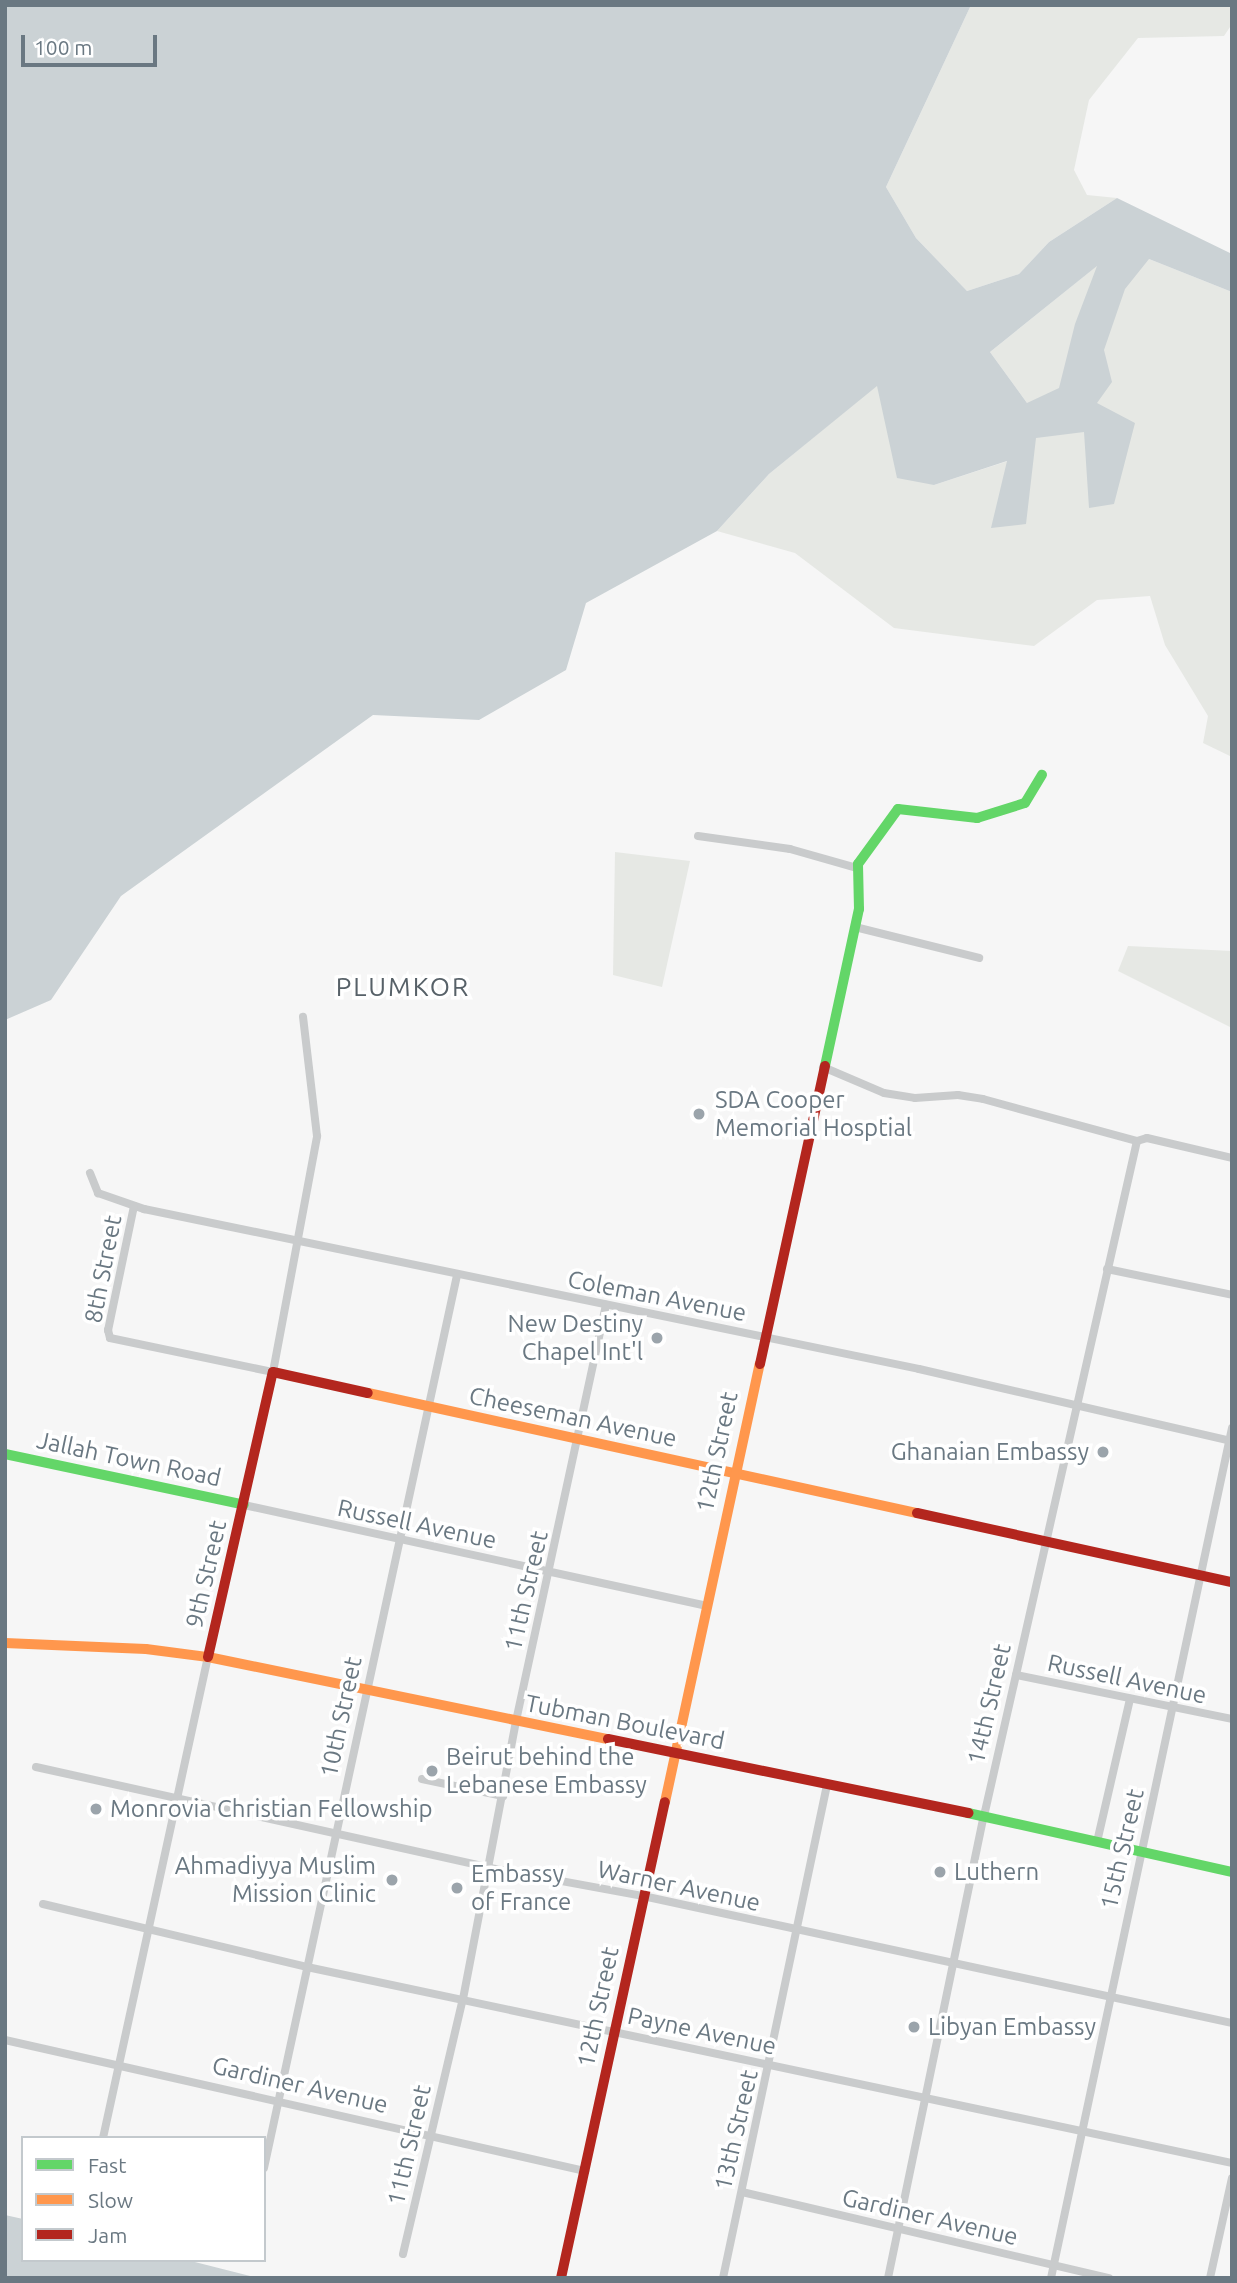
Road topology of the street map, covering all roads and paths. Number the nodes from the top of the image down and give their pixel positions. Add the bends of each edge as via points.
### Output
1 (1042, 775) dead end
2 (698, 836) dead end
3 (857, 868) junction
4 (855, 927) junction
5 (979, 958) dead end
6 (303, 1017) dead end
7 (823, 1068) junction
8 (1137, 1141) junction
9 (1232, 1158) edge
10 (90, 1173) dead end
11 (134, 1206) junction
12 (300, 1242) junction
13 (1107, 1269) junction
14 (457, 1275) junction
15 (1232, 1295) edge
16 (607, 1305) junction
17 (762, 1337) junction
18 (110, 1338) joint
19 (274, 1373) junction
20 (1075, 1404) junction
21 (427, 1407) junction
22 (1232, 1428) edge
23 (1231, 1440) edge
24 (579, 1442) junction
25 (5, 1454) edge
26 (734, 1473) junction
27 (244, 1505) junction
28 (398, 1540) junction
29 (1046, 1541) junction
30 (550, 1573) junction
31 (1200, 1575) junction
32 (1232, 1582) edge
33 (706, 1606) junction
34 (5, 1643) edge
35 (208, 1657) junction
36 (1016, 1675) junction
37 (366, 1690) junction
38 (1130, 1699) junction
39 (1172, 1707) junction
40 (1232, 1719) edge
41 (516, 1721) junction
42 (677, 1753) junction
43 (36, 1766) dead end
44 (422, 1779) dead end
45 (827, 1786) junction
46 (503, 1796) junction
47 (179, 1798) junction
48 (984, 1816) junction
49 (336, 1831) junction
50 (1097, 1842) junction
51 (1141, 1852) junction
52 (490, 1868) junction
53 (1232, 1872) edge
54 (643, 1896) junction
55 (43, 1904) dead end
56 (149, 1930) junction
57 (799, 1932) junction
58 (955, 1963) junction
59 (307, 1967) junction
60 (1108, 1997) junction
61 (463, 1999) junction
62 (1232, 2023) edge
63 (614, 2033) junction
64 (5, 2040) edge
65 (120, 2063) junction
66 (771, 2065) junction
67 (926, 2098) junction
68 (279, 2100) junction
69 (1082, 2132) junction
70 (103, 2136) edge
71 (432, 2136) junction
72 (266, 2159) edge
73 (1232, 2163) edge
74 (585, 2171) junction
75 (1232, 2178) edge
76 (742, 2192) junction
77 (898, 2230) junction
78 (403, 2254) dead end
79 (1053, 2265) junction
80 (561, 2278) edge
81 (723, 2278) edge
82 (888, 2278) edge
83 (1051, 2278) edge
84 (1109, 2278) edge
85 (1210, 2278) edge

1 - 3 main road via 1025,803 977,818 898,808 864,851
2 - 3 street via 790,849
3 - 4 main road, 12th Street via 862,890
4 - 5 street
4 - 7 main road, 12th Street
6 - 12 street, 9th Street via 317,1136
7 - 8 street via 884,1093 983,1099
7 - 17 main road, 12th Street
8 - 9 street via 1147,1138
8 - 13 street, 14th Street
10 - 11 street, Coleman Avenue via 98,1193
11 - 12 street, Coleman Avenue
11 - 18 street, 8th Street
12 - 14 street, Coleman Avenue
12 - 19 street, 9th Street
13 - 15 street
13 - 20 street, 14th Street
14 - 16 street, Coleman Avenue
14 - 21 street, 10th Street
16 - 17 street, Coleman Avenue
16 - 24 street, 11th Street
17 - 20 street, Coleman Avenue
17 - 26 main road, 12th Street
18 - 19 street, Cheeseman Avenue
19 - 21 main road, Cheeseman Avenue
19 - 27 main road, 9th Street
20 - 23 street, Coleman Avenue
20 - 29 street, 14th Street
21 - 24 main road, Cheeseman Avenue
21 - 28 street, 10th Street
22 - 23 street, 15th Street
23 - 31 street, 15th Street
24 - 26 main road, Cheeseman Avenue
24 - 30 street, 11th Street
25 - 27 main road, Jallah Town Road
26 - 29 main road, Cheeseman Avenue
26 - 33 main road, 12th Street
27 - 28 street, Russell Avenue
27 - 35 main road, 9th Street
28 - 30 street, Russell Avenue
28 - 37 street, 10th Street
29 - 31 main road, Cheeseman Avenue
29 - 36 street, 14th Street
30 - 33 street, Russell Avenue
30 - 41 street, 11th Street
31 - 32 main road, Cheeseman Avenue
31 - 39 street, 15th Street
33 - 42 main road, 12th Street
34 - 35 main road, Tubman Boulevard via 146,1649
35 - 37 main road, Tubman Boulevard
35 - 47 street, 9th Street
36 - 38 street, Russell Avenue
36 - 48 street, 14th Street
37 - 41 main road, Tubman Boulevard
37 - 49 street, 10th Street
38 - 39 street, Russell Avenue
38 - 50 street
39 - 40 street, Russell Avenue
39 - 51 street, 15th Street
41 - 42 main road, Tubman Boulevard
41 - 46 street, 11th Street
42 - 45 main road, Tubman Boulevard
42 - 54 main road, 12th Street
43 - 47 street, Warner Avenue
44 - 46 street
45 - 48 main road, Tubman Boulevard
45 - 57 street, 13th Street
46 - 52 street, 11th Street
47 - 49 street, Warner Avenue
47 - 56 street, 9th Street
48 - 50 main road, Tubman Boulevard
48 - 58 street, 14th Street
49 - 52 street, Warner Avenue
49 - 59 street, 10th Street
50 - 51 main road, Tubman Boulevard
51 - 53 main road, Tubman Boulevard
51 - 60 street, 15th Street
52 - 54 street, Warner Avenue
52 - 61 street, 11th Street
54 - 57 street, Warner Avenue
54 - 63 main road, 12th Street
55 - 56 street, Payne Avenue
56 - 59 street, Payne Avenue
56 - 65 street, 9th Street
57 - 58 street, Warner Avenue
57 - 66 street, 13th Street
58 - 60 street, Warner Avenue
58 - 67 street, 14th Street
59 - 61 street, Payne Avenue
59 - 68 street, 10th Street
60 - 62 street, Warner Avenue
60 - 69 street, 15th Street
61 - 63 street, Payne Avenue
61 - 71 street, 11th Street
63 - 66 street, Payne Avenue
63 - 74 main road, 12th Street
64 - 65 street, Gardiner Avenue
65 - 68 street, Gardiner Avenue
65 - 70 street, 9th Street
66 - 67 street, Payne Avenue
66 - 76 street, 13th Street
67 - 69 street, Payne Avenue
67 - 77 street, 14th Street
68 - 71 street, Gardiner Avenue
68 - 72 street, 10th Street
69 - 73 street, Payne Avenue
69 - 79 street, 15th Street
71 - 74 street, Gardiner Avenue
71 - 78 street, 11th Street
74 - 80 main road, 12th Street
75 - 85 street
76 - 77 street, Gardiner Avenue
76 - 81 street, 13th Street
77 - 79 street, Gardiner Avenue
77 - 82 street, 14th Street
79 - 83 street, 15th Street
79 - 84 street, Gardiner Avenue

